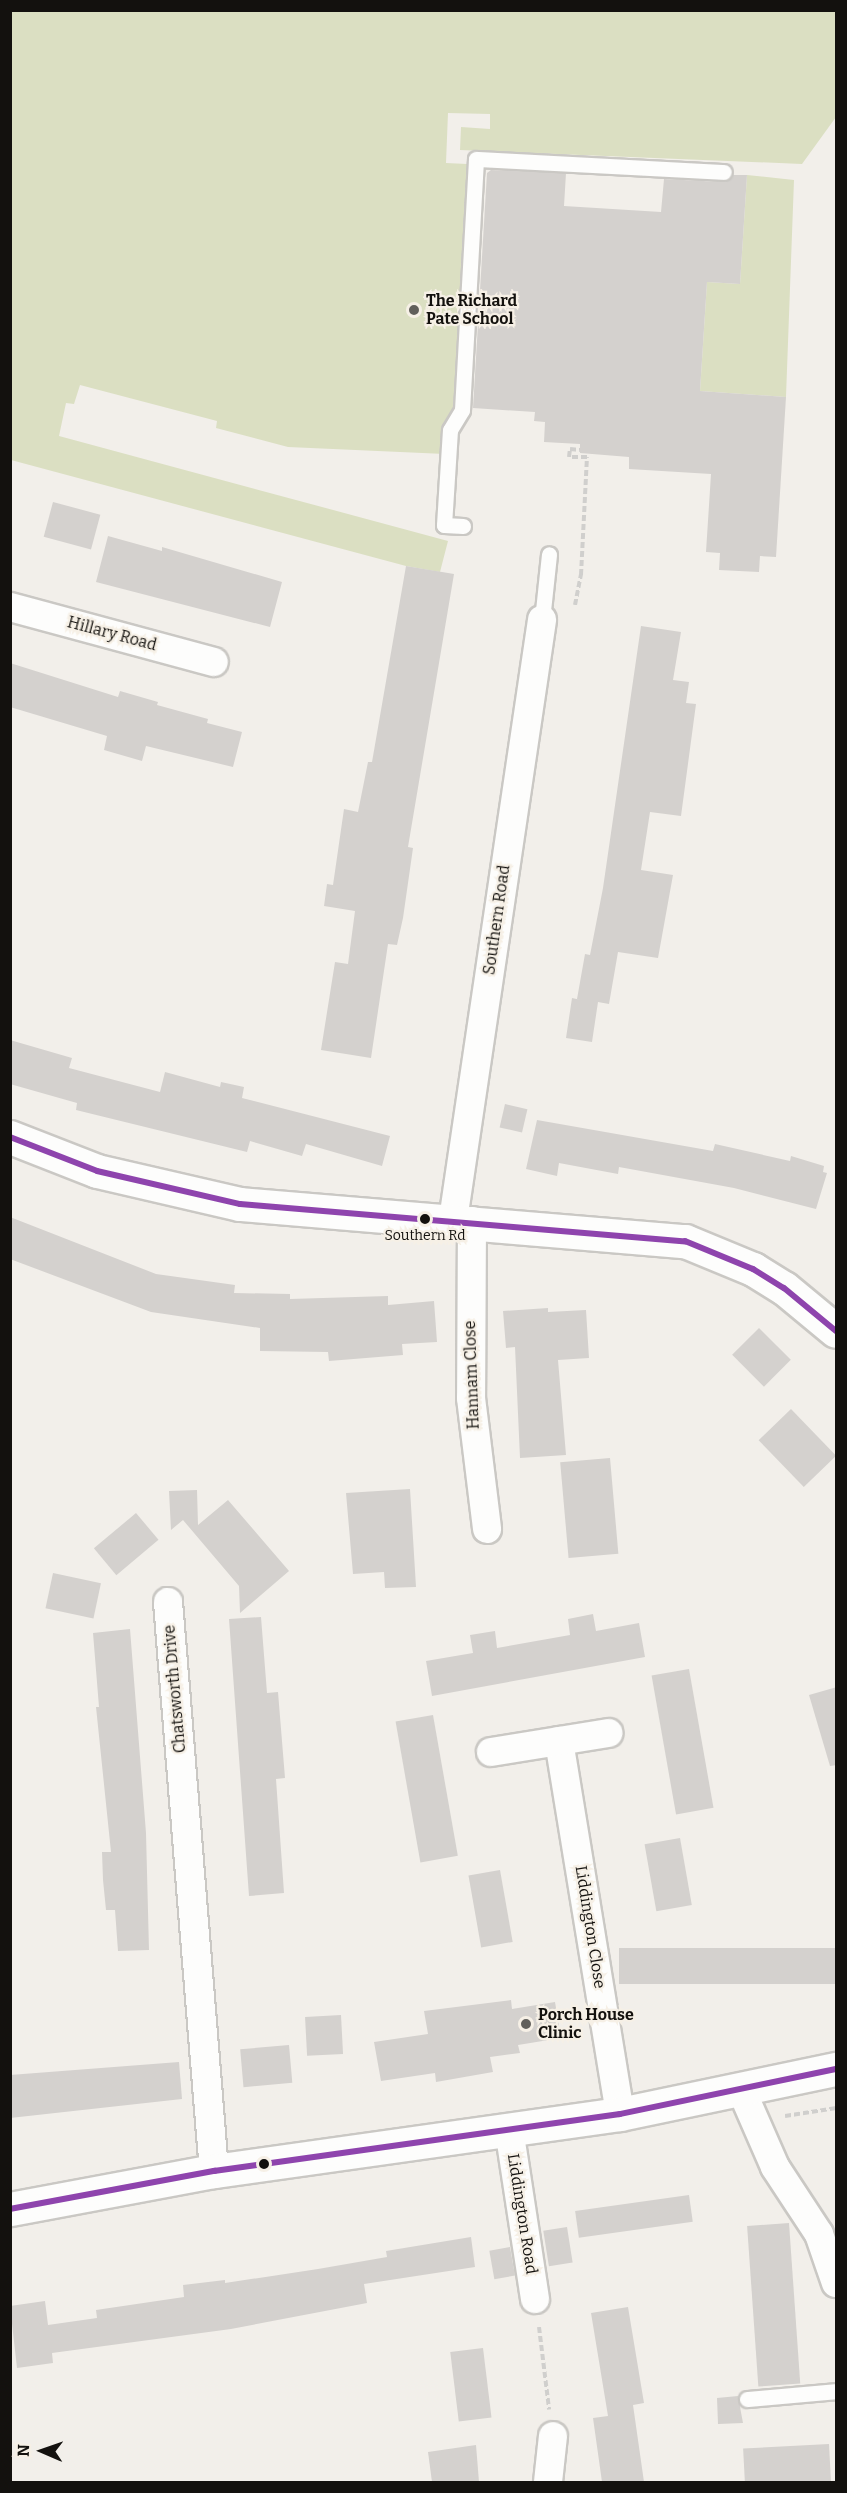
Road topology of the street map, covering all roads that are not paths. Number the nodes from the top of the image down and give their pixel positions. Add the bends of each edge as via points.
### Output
1 (724, 172) dead end
2 (463, 526) dead end
3 (549, 554) dead end
4 (10, 608) edge
5 (542, 620) joint
6 (214, 662) dead end
7 (10, 1137) edge
8 (462, 1220) junction
9 (829, 1315) edge
10 (487, 1529) dead end
11 (168, 1602) dead end
12 (608, 1733) dead end
13 (559, 1741) junction
14 (491, 1752) dead end
15 (837, 2069) edge
16 (741, 2089) junction
17 (620, 2114) junction
18 (510, 2129) junction
19 (214, 2171) junction
20 (10, 2209) edge
21 (837, 2283) edge
22 (535, 2299) road end
23 (837, 2391) edge
24 (747, 2399) dead end
25 (553, 2436) road end
26 (548, 2482) edge

1 - 2 lane via 476,159 462,410 450,430 444,525
3 - 5 lane
4 - 6 street, Hillary Road
5 - 8 street, Southern Road
7 - 8 street via 97,1171 212,1199 288,1211
8 - 9 street via 685,1241 753,1269
8 - 10 street, Hannam Close via 471,1398
11 - 19 street, Chatsworth Drive
12 - 13 street
13 - 14 street
13 - 17 street, Liddington Close
15 - 16 street
16 - 17 street
16 - 21 street via 775,2167 819,2234
17 - 18 street
18 - 19 street
18 - 22 street, Liddington Road
19 - 20 street
23 - 24 lane
25 - 26 street

